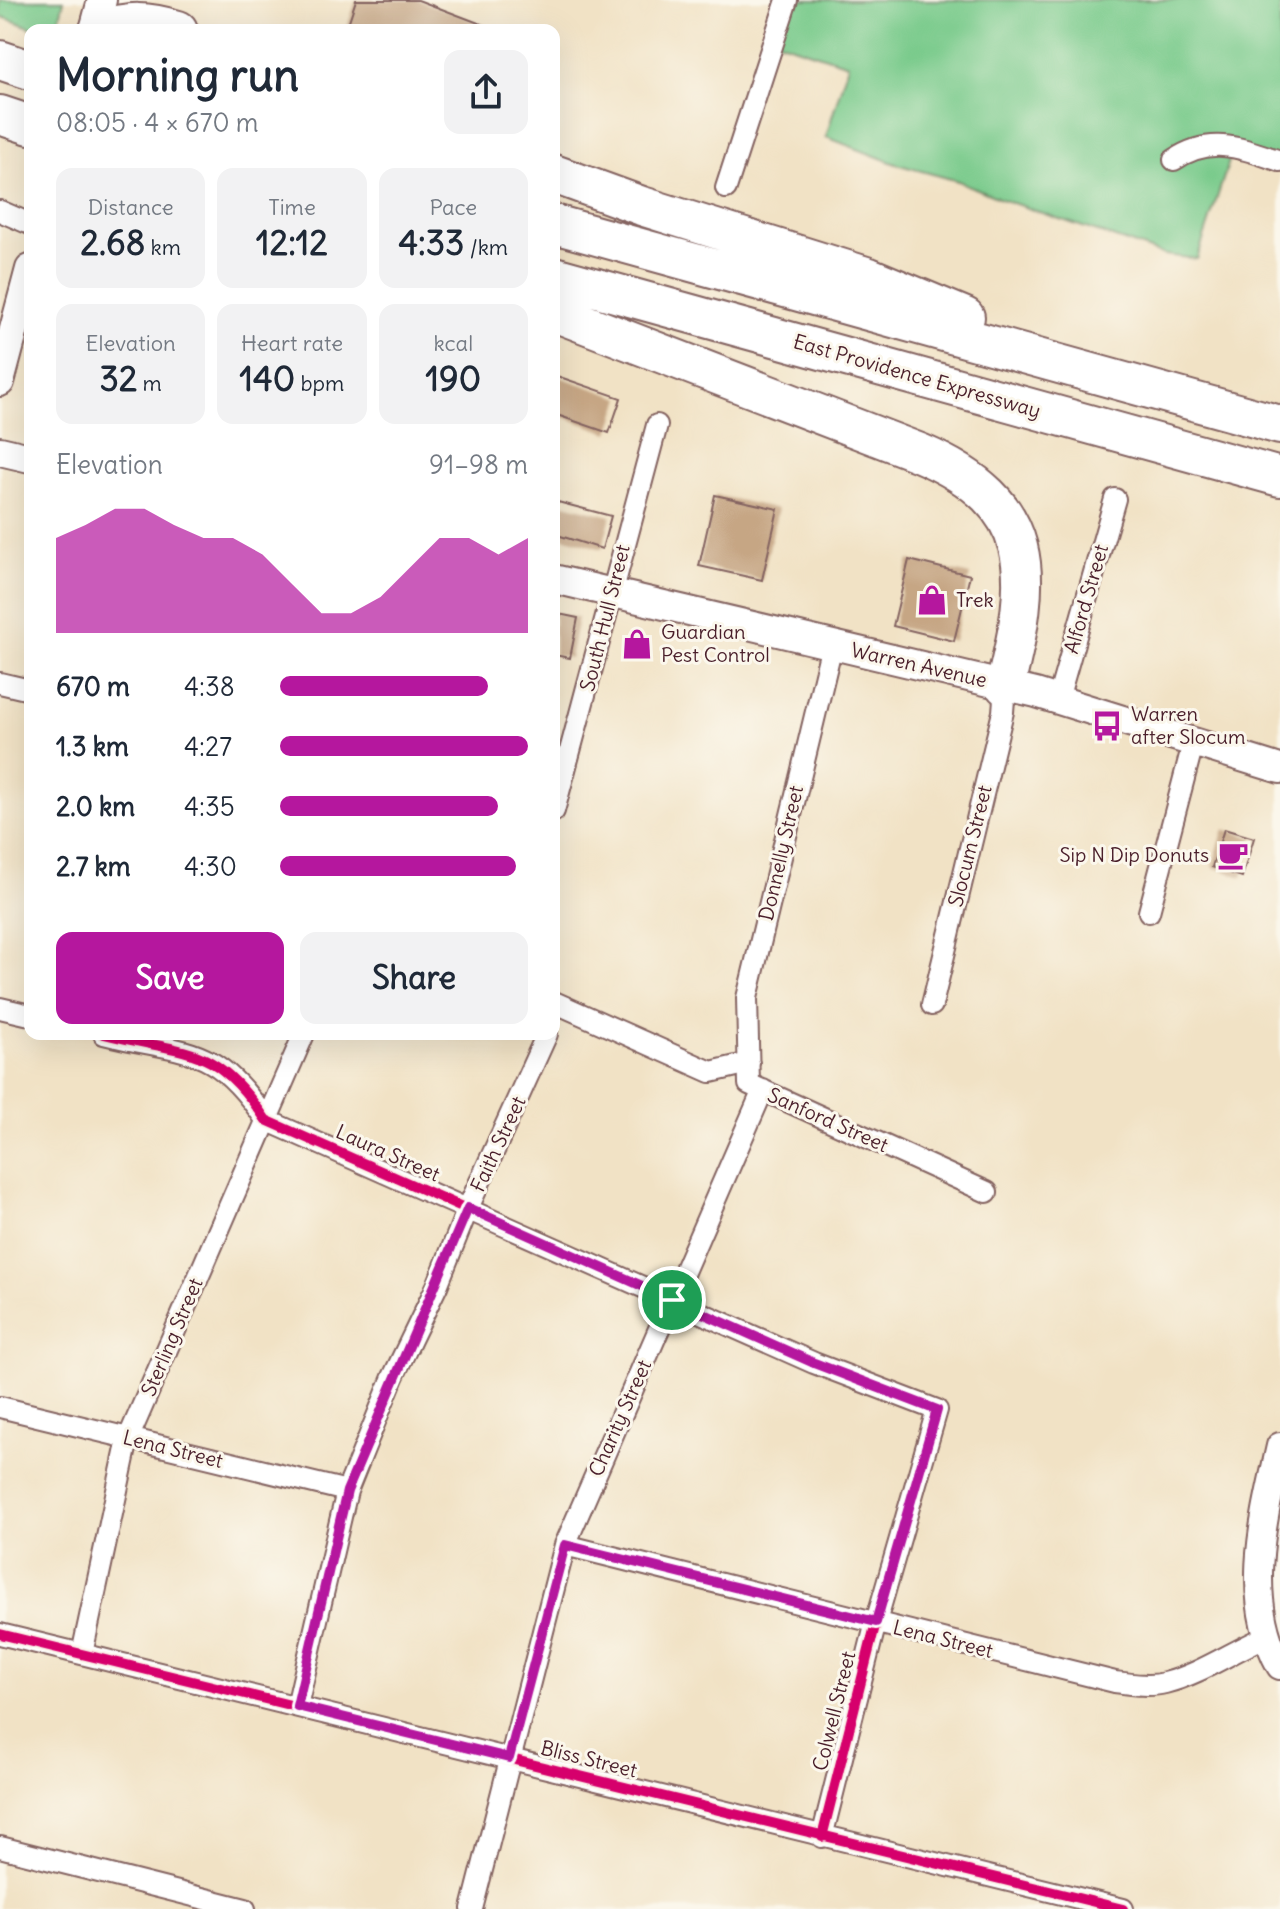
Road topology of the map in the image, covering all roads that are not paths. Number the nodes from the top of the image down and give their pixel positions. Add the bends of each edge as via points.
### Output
1 (102, 0) edge
2 (146, 0) edge
3 (787, 0) edge
4 (97, 24) edge
5 (115, 24) edge
6 (158, 24) edge
7 (176, 24) edge
8 (1174, 160) dead end
9 (1280, 161) edge
10 (560, 176) edge
11 (726, 188) dead end
12 (0, 211) edge
13 (24, 221) edge
14 (560, 226) edge
15 (560, 278) edge
16 (24, 292) edge
17 (560, 314) edge
18 (1108, 378) junction
19 (0, 382) edge
20 (657, 425) dead end
21 (1280, 425) edge
22 (0, 451) edge
23 (24, 457) edge
24 (1280, 477) edge
25 (1115, 499) dead end
26 (560, 580) edge
27 (612, 593) junction
28 (832, 645) junction
29 (0, 683) edge
30 (1005, 686) junction
31 (24, 689) edge
32 (1058, 699) junction
33 (1194, 740) junction
34 (1280, 769) edge
35 (560, 788) edge
36 (1149, 912) dead end
37 (932, 1005) dead end
38 (0, 1008) edge
39 (560, 1010) edge
40 (24, 1014) edge
41 (133, 1040) edge
42 (301, 1040) edge
43 (544, 1040) edge
44 (749, 1063) junction
45 (763, 1090) junction
46 (266, 1120) junction
47 (987, 1192) dead end
48 (468, 1208) junction
49 (672, 1300) junction
50 (0, 1407) edge
51 (937, 1410) joint
52 (128, 1439) junction
53 (1280, 1446) edge
54 (347, 1491) junction
55 (565, 1545) junction
56 (876, 1622) junction
57 (0, 1634) edge
58 (1268, 1636) junction
59 (82, 1654) junction
60 (1280, 1666) edge
61 (297, 1706) junction
62 (509, 1758) junction
63 (822, 1837) junction
64 (0, 1847) edge
65 (245, 1909) edge
66 (472, 1909) edge
67 (1123, 1909) edge

1 - 4 main road
2 - 7 highway
3 - 11 street
5 - 6 highway
8 - 9 street via 1227,144
10 - 18 highway via 869,277
12 - 13 street
14 - 18 highway
15 - 24 highway, East Providence Expressway
16 - 19 main road
17 - 30 highway via 920,453 972,481 1006,520 1022,561 1024,602
18 - 21 highway
20 - 27 street, South Hull Street
22 - 23 main road
25 - 32 street, Alford Street
26 - 27 main road, Warren Avenue
27 - 28 main road, Warren Avenue
27 - 35 street, South Hull Street
28 - 30 main road, Warren Avenue
28 - 44 street, Donnelly Street via 747,998
29 - 31 street
30 - 32 main road, Warren Avenue
30 - 37 street, Slocum Street
32 - 33 main road, Warren Avenue
33 - 34 main road, Warren Avenue
33 - 36 street
38 - 40 street
39 - 44 street via 711,1072
41 - 46 street, Laura Street via 197,1053 230,1072
42 - 46 street, Sterling Street
43 - 48 street, Faith Street
44 - 45 street, Sanford Street via 749,1084
45 - 47 street, Sanford Street
45 - 49 street, Charity Street
46 - 48 street, Laura Street
46 - 52 street, Sterling Street
48 - 49 street, Laura Street
48 - 54 street, Faith Street
49 - 51 street, Laura Street
49 - 55 street, Charity Street
50 - 52 street, Lena Street
51 - 56 street, Colwell Street
52 - 54 street, Lena Street
52 - 59 street, Sterling Street
53 - 58 street via 1260,1554
54 - 61 street, Faith Street
55 - 56 street, Lena Street
55 - 62 street, Charity Street
56 - 58 street, Lena Street via 1136,1684 1163,1684 1197,1672
56 - 63 street, Colwell Street
57 - 59 street, Bliss Street
58 - 60 street
59 - 61 street, Bliss Street
61 - 62 street, Bliss Street
62 - 63 street, Bliss Street
62 - 66 street, Charity Street
63 - 67 street, Bliss Street
64 - 65 street

